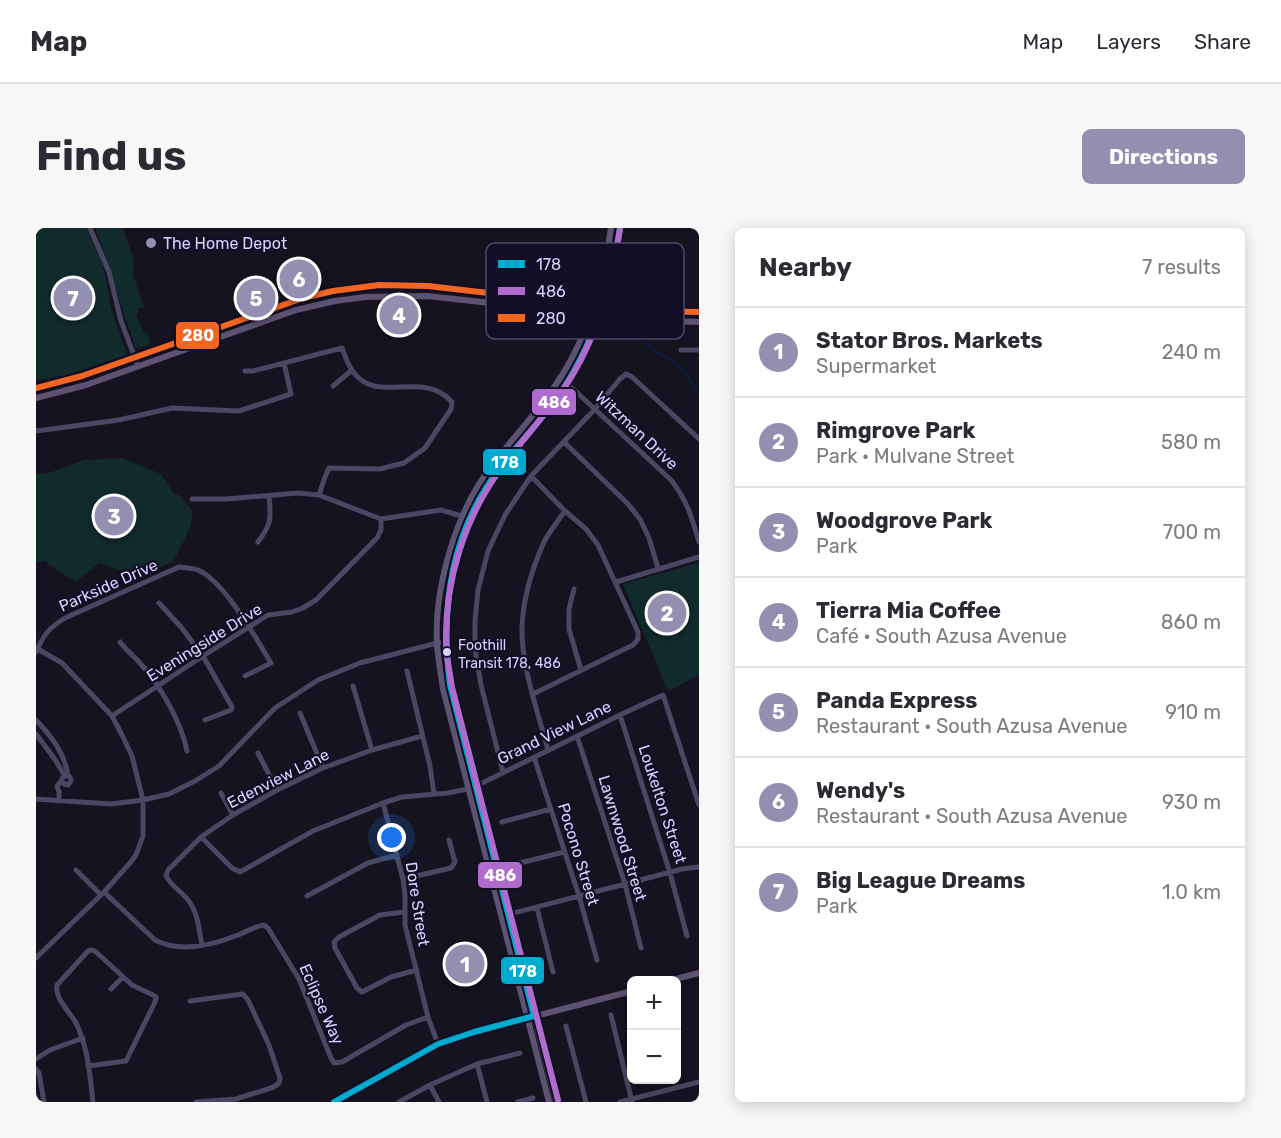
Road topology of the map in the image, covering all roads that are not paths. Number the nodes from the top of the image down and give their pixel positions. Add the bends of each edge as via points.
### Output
1 (90, 228) edge
2 (611, 228) edge
3 (620, 228) edge
4 (609, 243) edge
5 (617, 243) edge
6 (486, 292) edge
7 (486, 302) edge
8 (685, 312) joint
9 (699, 312) edge
10 (684, 322) joint
11 (699, 322) edge
12 (580, 339) edge
13 (588, 339) edge
14 (681, 350) dead end
15 (699, 350) edge
16 (135, 358) junction
17 (284, 363) junction
18 (138, 366) junction
19 (352, 370) junction
20 (244, 371) dead end
21 (559, 378) junction
22 (566, 383) junction
23 (333, 386) dead end
24 (36, 388) edge
25 (36, 398) edge
26 (595, 409) junction
27 (36, 431) edge
28 (699, 439) edge
29 (564, 442) junction
30 (531, 476) junction
31 (319, 495) junction
32 (269, 496) junction
33 (192, 499) dead end
34 (564, 511) junction
35 (462, 516) junction
36 (381, 519) junction
37 (470, 519) junction
38 (258, 542) dead end
39 (699, 543) edge
40 (699, 557) edge
41 (658, 568) junction
42 (616, 582) junction
43 (574, 589) dead end
44 (159, 603) dead end
45 (249, 627) junction
46 (120, 642) dead end
47 (437, 643) junction
48 (445, 643) junction
49 (37, 649) edge
50 (203, 656) junction
51 (407, 670) dead end
52 (581, 670) junction
53 (245, 676) dead end
54 (158, 686) junction
55 (353, 686) dead end
56 (533, 694) junction
57 (300, 713) dead end
58 (620, 715) junction
59 (112, 716) junction
60 (36, 720) edge
61 (205, 720) dead end
62 (36, 734) edge
63 (422, 736) junction
64 (577, 736) junction
65 (372, 750) junction
66 (548, 750) junction
67 (187, 751) dead end
68 (258, 753) dead end
69 (534, 757) junction
70 (323, 768) junction
71 (503, 772) junction
72 (65, 777) junction
73 (476, 786) junction
74 (468, 789) junction
75 (277, 790) junction
76 (221, 793) dead end
77 (434, 794) junction
78 (36, 799) edge
79 (143, 800) junction
80 (59, 801) junction
81 (383, 802) junction
82 (699, 805) edge
83 (551, 809) junction
84 (233, 815) junction
85 (502, 822) dead end
86 (201, 837) junction
87 (449, 840) dead end
88 (564, 852) junction
89 (397, 855) junction
90 (512, 866) dead end
91 (699, 867) edge
92 (76, 870) dead end
93 (670, 873) junction
94 (403, 879) junction
95 (625, 884) junction
96 (102, 894) junction
97 (307, 896) dead end
98 (579, 896) junction
99 (537, 908) junction
100 (404, 912) junction
101 (509, 915) junction
102 (501, 917) junction
103 (687, 936) dead end
104 (202, 945) junction
105 (641, 948) dead end
106 (36, 958) edge
107 (597, 960) dead end
108 (417, 970) junction
109 (553, 972) dead end
110 (699, 974) edge
111 (123, 977) junction
112 (681, 979) edge
113 (111, 989) dead end
114 (627, 992) edge
115 (190, 1001) dead end
116 (611, 1014) dead end
117 (428, 1017) junction
118 (531, 1017) junction
119 (566, 1026) dead end
120 (82, 1038) junction
121 (438, 1044) junction
122 (36, 1050) edge
123 (520, 1053) dead end
124 (38, 1058) edge
125 (477, 1064) junction
126 (88, 1066) junction
127 (36, 1069) edge
128 (699, 1082) edge
129 (676, 1084) edge
130 (430, 1085) junction
131 (677, 1088) junction
132 (532, 1098) dead end
133 (237, 1101) edge
134 (631, 1101) edge
135 (44, 1102) edge
136 (93, 1102) edge
137 (196, 1102) edge
138 (334, 1102) edge
139 (399, 1102) edge
140 (439, 1102) edge
141 (487, 1102) edge
142 (518, 1102) edge
143 (549, 1102) edge
144 (556, 1102) edge
145 (586, 1102) edge
146 (620, 1102) edge

1 - 16 street via 109,272
2 - 4 main road
3 - 5 main road
6 - 16 main road via 407,285 333,291
7 - 18 main road via 407,295 335,301 296,310
8 - 9 main road
8 - 10 main road
10 - 11 main road
12 - 21 main road
13 - 22 main road
14 - 15 street
16 - 18 street
16 - 24 main road
17 - 19 street via 342,348
17 - 20 street
17 - 27 street via 291,394 239,411 172,408
18 - 25 main road
19 - 23 street
19 - 31 street via 371,385 430,388 448,397 451,409 425,448 405,463 380,470 329,468
21 - 22 street, Witzman Drive
21 - 35 main road via 491,465
22 - 26 street, Witzman Drive
22 - 37 main road via 495,474
26 - 28 street via 627,374
26 - 29 street
26 - 39 street, Witzman Drive via 671,480 690,511
29 - 30 street
29 - 41 street via 640,519
30 - 34 street
30 - 71 street via 505,515 488,551 476,611 481,685
31 - 32 street
31 - 36 street
32 - 33 street
32 - 38 street via 271,519
34 - 42 street via 598,545
34 - 56 street via 545,540 526,598 522,628
35 - 36 street via 441,510
35 - 37 street
35 - 47 main road via 443,575
36 - 45 street, Eveningside Drive via 377,538 316,600 292,612 268,615
37 - 48 main road via 450,579
40 - 41 street
41 - 42 street
42 - 52 street via 638,639
43 - 52 street via 569,629
44 - 50 street
45 - 49 street, Parkside Drive via 213,579 179,567 65,618 43,636
45 - 50 street, Eveningside Drive
45 - 53 street, Parkside Drive via 271,663
46 - 54 street
47 - 48 street
47 - 74 main road via 443,689
47 - 79 street via 360,663 318,680 275,708 219,766 169,794
48 - 73 main road via 450,685
49 - 59 street via 62,663
50 - 54 street, Eveningside Drive
50 - 61 street via 232,709
51 - 63 street
52 - 56 street
54 - 59 street, Eveningside Drive
54 - 67 street via 173,712
55 - 65 street
56 - 66 street
57 - 70 street
58 - 64 street, Grand View Lane
58 - 82 street, Grand View Lane via 663,695
58 - 93 street, Loukelton Street
59 - 79 street via 132,756
60 - 72 street via 59,749 67,765
62 - 72 street
63 - 65 street, Edenview Lane
63 - 77 street
64 - 66 street, Grand View Lane
64 - 95 street, Lawnwood Street
65 - 70 street, Edenview Lane
66 - 69 street, Grand View Lane
68 - 75 street
69 - 71 street, Grand View Lane
69 - 83 street, Pocono Street
70 - 75 street, Edenview Lane
71 - 73 street, Grand View Lane
72 - 80 street via 57,786
73 - 74 street, Grand View Lane
73 - 101 main road
74 - 77 street, Grand View Lane
74 - 102 main road
75 - 84 street, Edenview Lane
76 - 84 street
77 - 81 street, Grand View Lane
78 - 80 street
79 - 80 street via 103,804
79 - 96 street via 143,836 136,855
81 - 86 street, Grand View Lane via 313,831 240,872
81 - 89 street, Dore Street
83 - 85 street
83 - 88 street, Pocono Street
84 - 86 street, Edenview Lane
86 - 104 street, Edenview Lane via 166,876 196,912
87 - 94 street via 455,862 451,868
88 - 90 street
88 - 98 street, Pocono Street
89 - 94 street, Dore Street
89 - 97 street via 368,863
91 - 93 street
92 - 96 street
93 - 95 street
93 - 103 street, Loukelton Street
94 - 100 street, Dore Street
95 - 98 street
95 - 105 street, Lawnwood Street
96 - 104 street via 155,940 174,947
96 - 106 street
98 - 99 street
98 - 107 street, Pocono Street
99 - 101 street
99 - 109 street
100 - 108 street, Dore Street
100 - 108 street via 380,915 339,937 335,948 362,992 391,977
101 - 102 street
101 - 118 main road
102 - 118 main road
104 - 117 street, Eclipse Way via 260,926 268,928 299,979 334,1063
108 - 117 street, Dore Street
110 - 112 main road
111 - 113 street
111 - 120 street via 92,950 57,985 57,995
111 - 126 street via 153,994 155,1002 126,1061
114 - 118 main road
115 - 133 street via 243,994 269,1044 279,1083
116 - 134 street
117 - 121 street, Dore Street
118 - 121 main road
118 - 143 main road
118 - 144 main road
119 - 145 street
120 - 124 street
120 - 126 street
121 - 138 main road
122 - 124 street
123 - 125 street
125 - 130 street
125 - 141 street
126 - 136 street
127 - 135 street
128 - 131 street
129 - 131 street
130 - 139 street
130 - 140 street
131 - 134 street
132 - 142 street
133 - 137 street
134 - 146 street

